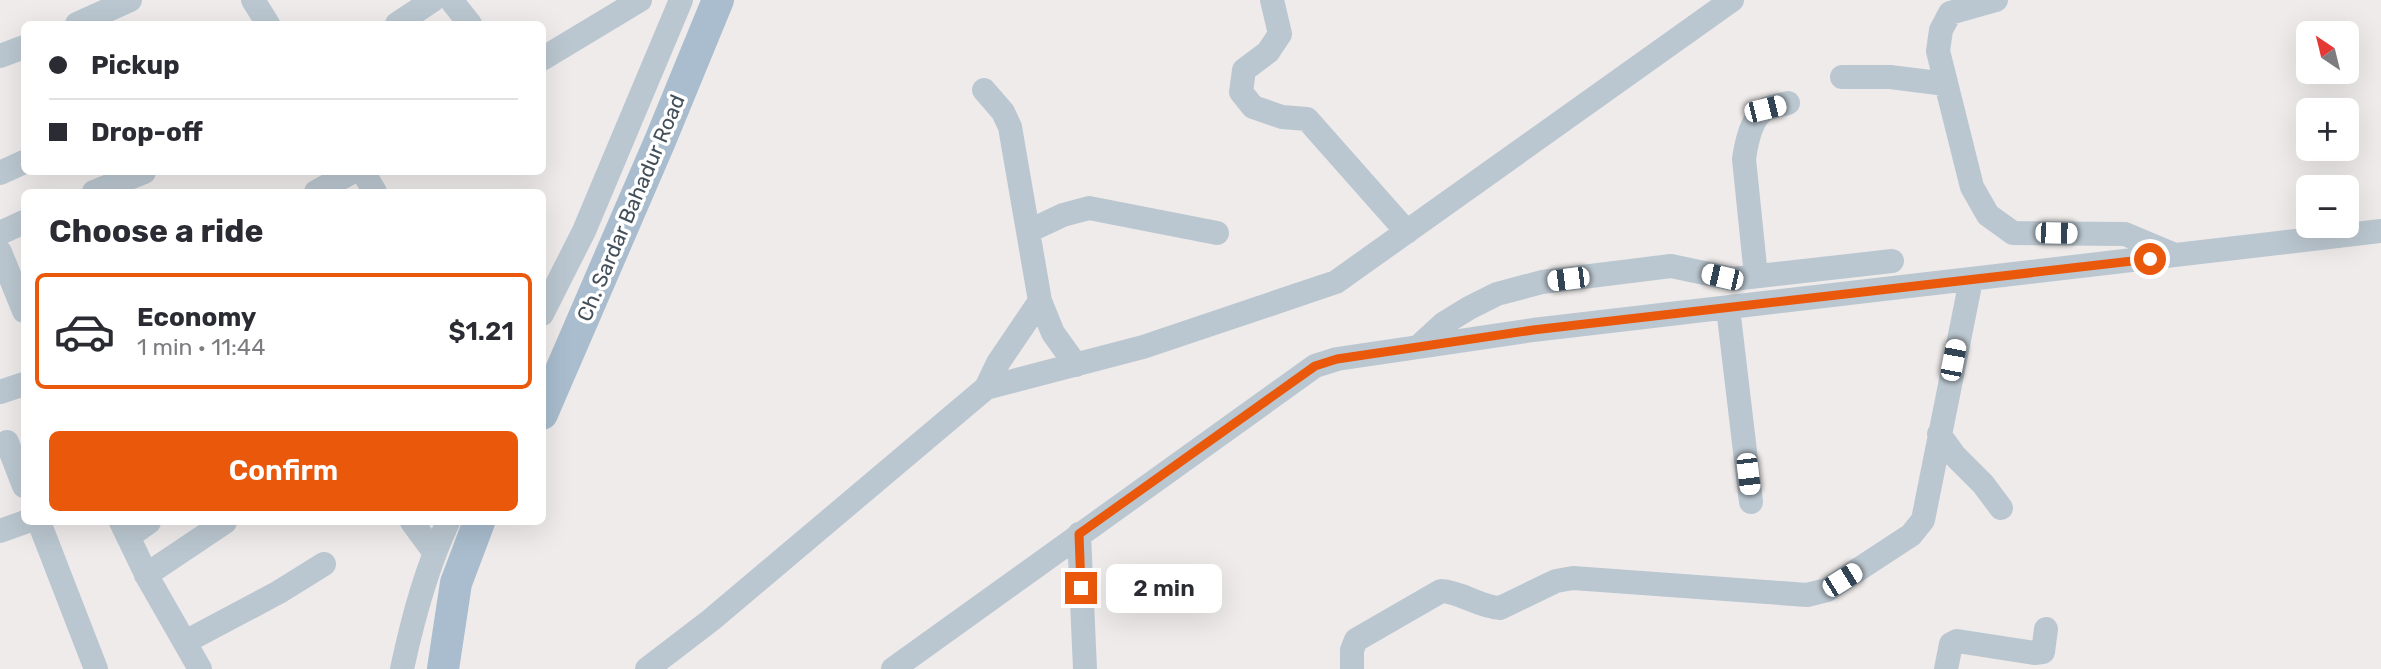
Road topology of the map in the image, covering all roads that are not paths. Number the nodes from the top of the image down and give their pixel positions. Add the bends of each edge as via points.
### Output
1 (130, 0) edge
2 (253, 0) edge
3 (433, 0) edge
4 (451, 0) edge
5 (640, 0) edge
6 (681, 0) edge
7 (698, 0) edge
8 (718, 0) edge
9 (1272, 0) edge
10 (1732, 0) edge
11 (1996, 0) edge
12 (84, 21) edge
13 (266, 21) edge
14 (402, 21) edge
15 (468, 21) edge
16 (21, 48) edge
17 (0, 56) edge
18 (546, 57) edge
19 (1842, 77) dead end
20 (1946, 84) junction
21 (984, 90) dead end
22 (1788, 103) dead end
23 (21, 163) edge
24 (0, 173) edge
25 (136, 175) edge
26 (347, 175) edge
27 (102, 189) edge
28 (321, 189) edge
29 (21, 223) edge
30 (1029, 231) junction
31 (2381, 231) edge
32 (1407, 232) junction
33 (0, 233) edge
34 (1217, 233) dead end
35 (0, 252) edge
36 (2176, 256) junction
37 (1892, 261) dead end
38 (1756, 276) junction
39 (1971, 280) junction
40 (1040, 301) junction
41 (21, 304) edge
42 (546, 306) edge
43 (1728, 309) junction
44 (1418, 347) junction
45 (546, 360) edge
46 (1076, 365) junction
47 (21, 385) edge
48 (986, 388) junction
49 (0, 392) edge
50 (546, 405) edge
51 (1939, 434) junction
52 (7, 442) dead end
53 (21, 478) edge
54 (1751, 502) dead end
55 (2001, 508) dead end
56 (21, 523) edge
57 (40, 525) edge
58 (221, 525) edge
59 (414, 525) edge
60 (447, 525) edge
61 (478, 525) edge
62 (498, 525) edge
63 (125, 529) edge
64 (0, 531) edge
65 (1079, 534) junction
66 (434, 552) junction
67 (324, 564) dead end
68 (146, 575) junction
69 (2046, 629) dead end
70 (185, 642) junction
71 (96, 669) edge
72 (200, 669) edge
73 (401, 669) edge
74 (443, 669) edge
75 (463, 669) edge
76 (647, 669) edge
77 (893, 669) edge
78 (1085, 669) edge
79 (1352, 669) edge
80 (1946, 669) edge

1 - 12 street
2 - 13 street
3 - 14 street
4 - 15 street
5 - 18 street
6 - 42 street via 584,231
7 - 45 main road, Ch. Sardar Bahadur Road
8 - 50 main road, Ch. Sardar Bahadur Road
9 - 32 street via 1280,34 1268,52 1244,71 1241,92 1253,107 1307,119
10 - 32 street
11 - 20 street via 1950,13 1938,51
16 - 17 street
19 - 20 street
20 - 36 street via 1972,187 1988,215 2013,233 2125,234
21 - 30 street via 1010,127
22 - 38 street via 1765,109 1746,142
23 - 24 street
25 - 27 street
26 - 28 street
29 - 33 street
30 - 34 street via 1089,208
30 - 40 street
31 - 36 street
32 - 46 street via 1336,282
35 - 41 street
36 - 39 street
37 - 38 street
38 - 44 street via 1733,279 1671,266 1542,282 1497,294 1469,308
39 - 43 street
39 - 51 street
40 - 46 street
40 - 48 street
43 - 44 street
43 - 54 street
44 - 65 street via 1315,366
46 - 48 street
47 - 49 street
48 - 76 street
51 - 55 street
51 - 79 street via 1923,520 1912,535 1827,590 1807,595 1573,578 1556,581 1500,608 1441,591 1356,640
52 - 53 street
56 - 64 street
57 - 71 street
58 - 68 street
59 - 66 street
60 - 66 street
61 - 74 main road via 456,583
62 - 75 main road via 475,591
63 - 68 street
65 - 77 street
65 - 78 street
66 - 73 street
67 - 70 street
68 - 70 street
69 - 80 street via 2043,652 1957,641 1951,644
70 - 72 street

